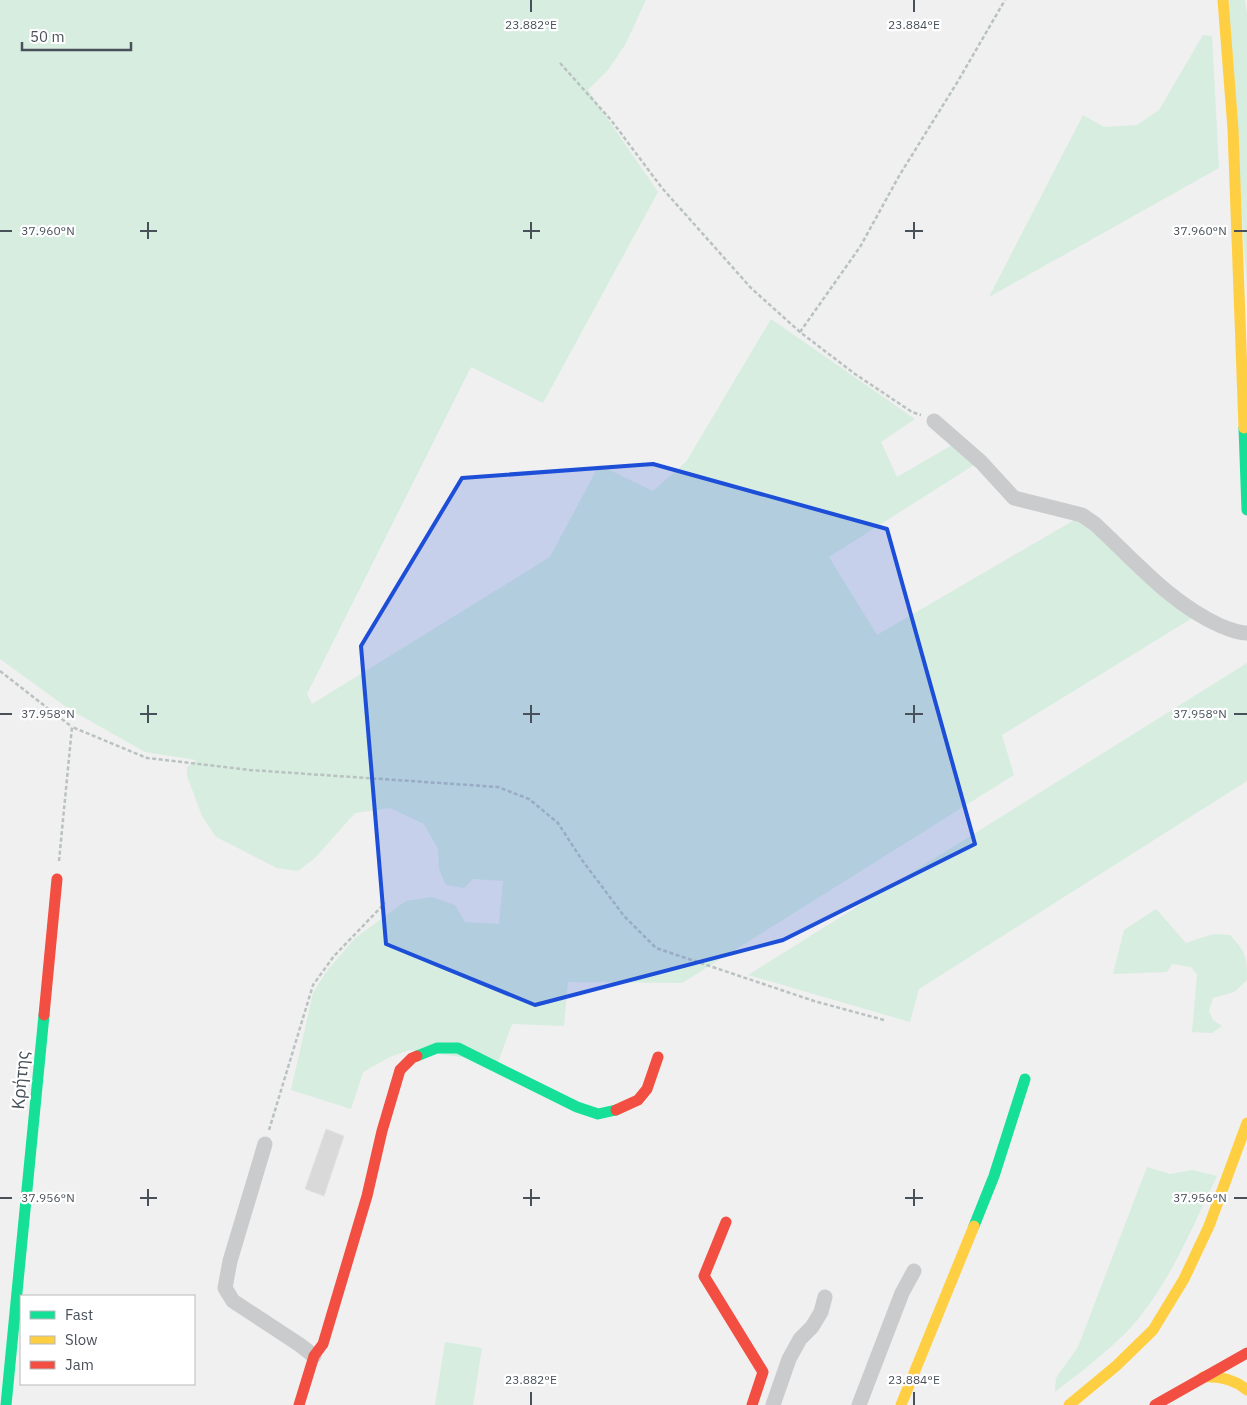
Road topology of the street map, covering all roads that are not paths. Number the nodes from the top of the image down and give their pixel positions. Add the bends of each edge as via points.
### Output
1 (1223, 0) edge
2 (934, 421) road end
3 (1247, 510) edge
4 (1247, 633) edge
5 (57, 879) road end
6 (658, 1057) dead end
7 (1025, 1079) dead end
8 (1247, 1123) edge
9 (265, 1144) road end
10 (726, 1222) dead end
11 (914, 1271) dead end
12 (826, 1297) dead end
13 (1247, 1353) edge
14 (314, 1356) junction
15 (1203, 1377) junction
16 (1247, 1390) edge
17 (6, 1405) edge
18 (298, 1405) edge
19 (752, 1405) edge
20 (773, 1405) edge
21 (859, 1405) edge
22 (901, 1405) edge
23 (1069, 1405) edge
24 (1155, 1405) edge

1 - 3 main road via 1233,129
2 - 4 street via 981,462 1014,498 1082,515 1170,594 1211,621
5 - 17 main road, Κρήτης
6 - 14 main road via 647,1089 638,1100 598,1114 577,1107 458,1048 437,1048 412,1058 400,1070 323,1344
7 - 22 main road via 994,1176
8 - 23 main road via 1184,1279 1153,1330
9 - 14 street via 225,1288 233,1301
10 - 19 main road via 704,1276 763,1372
11 - 21 street via 902,1293
12 - 20 street via 812,1327 788,1359
13 - 15 main road
14 - 18 main road
15 - 16 main road via 1229,1378
15 - 24 main road

